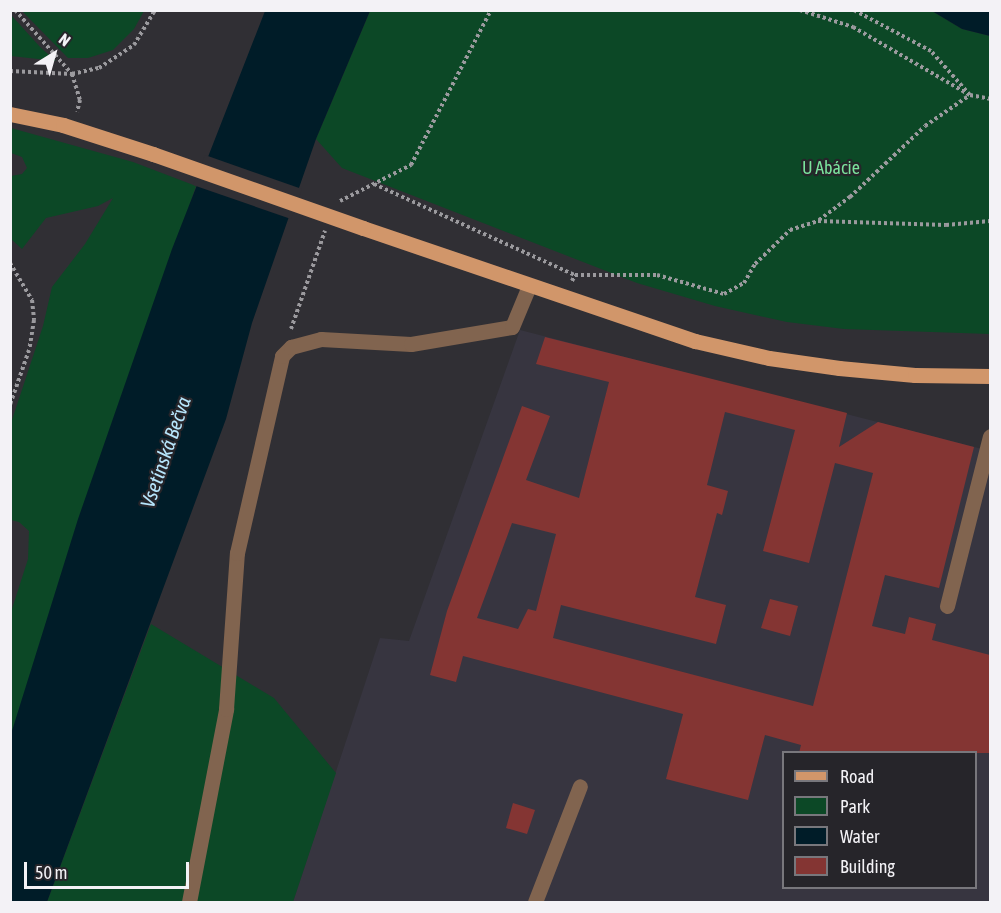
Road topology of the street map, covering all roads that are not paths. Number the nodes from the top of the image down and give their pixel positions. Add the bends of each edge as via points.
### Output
1 (10, 114) edge
2 (529, 286) junction
3 (990, 376) edge
4 (990, 436) edge
5 (947, 606) dead end
6 (580, 786) dead end
7 (189, 903) edge
8 (536, 903) edge

1 - 2 main road, bridge via 63,125 153,154
2 - 3 main road via 694,341 769,358 915,375
2 - 7 lane via 512,327 411,344 321,339 296,345 282,356 237,553 226,709
4 - 5 lane
6 - 8 lane

